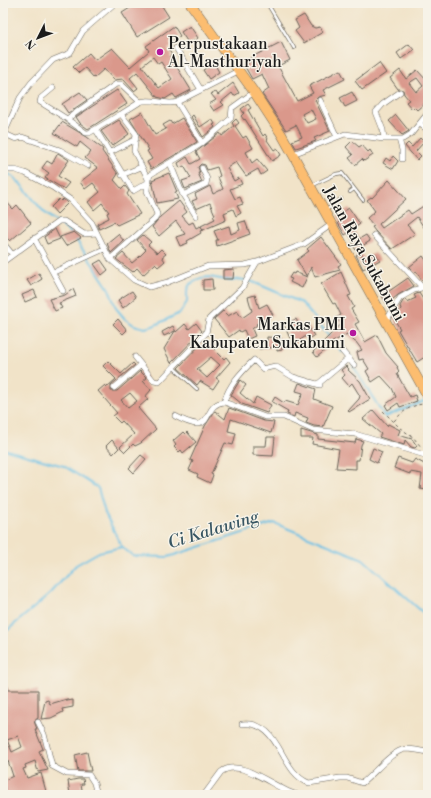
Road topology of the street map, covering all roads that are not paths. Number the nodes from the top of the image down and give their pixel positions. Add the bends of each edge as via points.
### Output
1 (115, 3) edge
2 (190, 3) edge
3 (268, 3) edge
4 (176, 48) dead end
5 (294, 48) dead end
6 (238, 71) junction
7 (53, 88) dead end
8 (201, 90) junction
9 (254, 92) junction
10 (400, 92) dead end
11 (320, 100) dead end
12 (140, 102) junction
13 (177, 102) junction
14 (428, 113) edge
15 (121, 114) junction
16 (67, 119) junction
17 (420, 124) junction
18 (96, 130) junction
19 (428, 130) edge
20 (3, 134) edge
21 (337, 137) junction
22 (136, 139) junction
23 (384, 139) junction
24 (399, 140) junction
25 (202, 143) junction
26 (109, 153) junction
27 (293, 154) junction
28 (402, 159) dead end
29 (170, 162) junction
30 (88, 166) dead end
31 (141, 167) junction
32 (202, 168) dead end
33 (3, 170) edge
34 (122, 175) junction
35 (147, 181) junction
36 (311, 186) junction
37 (354, 189) junction
38 (350, 192) dead end
39 (183, 195) junction
40 (341, 199) dead end
41 (363, 200) dead end
42 (325, 211) junction
43 (196, 216) dead end
44 (332, 224) junction
45 (97, 233) junction
46 (374, 235) dead end
47 (34, 238) junction
48 (3, 242) edge
49 (104, 249) junction
50 (12, 254) junction
51 (110, 259) junction
52 (3, 262) edge
53 (257, 262) junction
54 (54, 272) junction
55 (425, 287) edge
56 (63, 291) dead end
57 (386, 321) junction
58 (342, 351) dead end
59 (135, 357) dead end
60 (349, 358) junction
61 (354, 365) dead end
62 (141, 366) junction
63 (173, 367) junction
64 (114, 388) dead end
65 (197, 389) dead end
66 (426, 390) edge
67 (224, 402) junction
68 (175, 416) dead end
69 (428, 456) edge
70 (38, 722) dead end
71 (242, 724) dead end
72 (428, 752) edge
73 (97, 795) edge
74 (204, 795) edge
75 (298, 795) edge

1 - 20 street via 83,31 70,53 53,60 30,83
2 - 6 highway, Jalan Raya Sukabumi
3 - 5 lane
4 - 8 street
6 - 8 street
6 - 9 highway, Jalan Raya Sukabumi
7 - 16 street via 40,102
8 - 13 street
9 - 25 street via 232,108 231,118
9 - 27 highway, Jalan Raya Sukabumi
10 - 23 street via 376,112
11 - 21 street
12 - 13 street
12 - 15 street
12 - 16 street via 121,84 116,84
13 - 25 street
14 - 17 street
15 - 18 street
15 - 22 street via 136,134
16 - 18 street via 86,133
17 - 19 street
17 - 24 street via 409,136
18 - 26 street
20 - 30 street via 22,137 60,150
21 - 23 street via 348,134
21 - 27 street
22 - 26 street
22 - 31 street via 134,149
23 - 24 street
24 - 28 street
25 - 29 street
26 - 34 street
27 - 36 highway, Jalan Raya Sukabumi
29 - 35 street via 151,174
29 - 39 street
31 - 34 street
31 - 35 street
32 - 39 street via 207,178 206,184
33 - 45 street via 25,173 65,196 83,211
34 - 35 street via 133,191
35 - 51 street via 149,196 157,216
36 - 37 lane via 340,173
36 - 42 highway, Jalan Raya Sukabumi
37 - 38 lane
37 - 41 lane
39 - 43 street
40 - 42 lane
42 - 44 highway, Jalan Raya Sukabumi
44 - 53 street via 304,244
44 - 57 highway, Jalan Raya Sukabumi
45 - 47 street via 84,234 62,220
45 - 49 street
46 - 55 street
47 - 50 street
47 - 54 street
48 - 50 street
49 - 51 street
49 - 54 street
50 - 52 street
51 - 53 street via 134,280 149,287 208,266
53 - 63 street via 245,284 211,316 207,323 207,332
54 - 56 street
55 - 57 street via 398,300
57 - 66 highway, Jalan Raya Sukabumi
58 - 60 street
59 - 62 street
60 - 61 street
60 - 67 street via 319,384 293,377 275,366 262,369 254,360 233,383
62 - 63 street via 158,383
62 - 64 street
63 - 65 lane
67 - 68 street via 215,405 205,421 200,424
67 - 69 street via 265,417 284,417 312,430 355,434
70 - 73 street via 44,734 52,766 67,774 89,775
71 - 72 street via 251,723 262,727 298,776 309,783 347,778 362,783 401,751 407,749
74 - 75 street via 221,772 236,768 252,772 284,791

